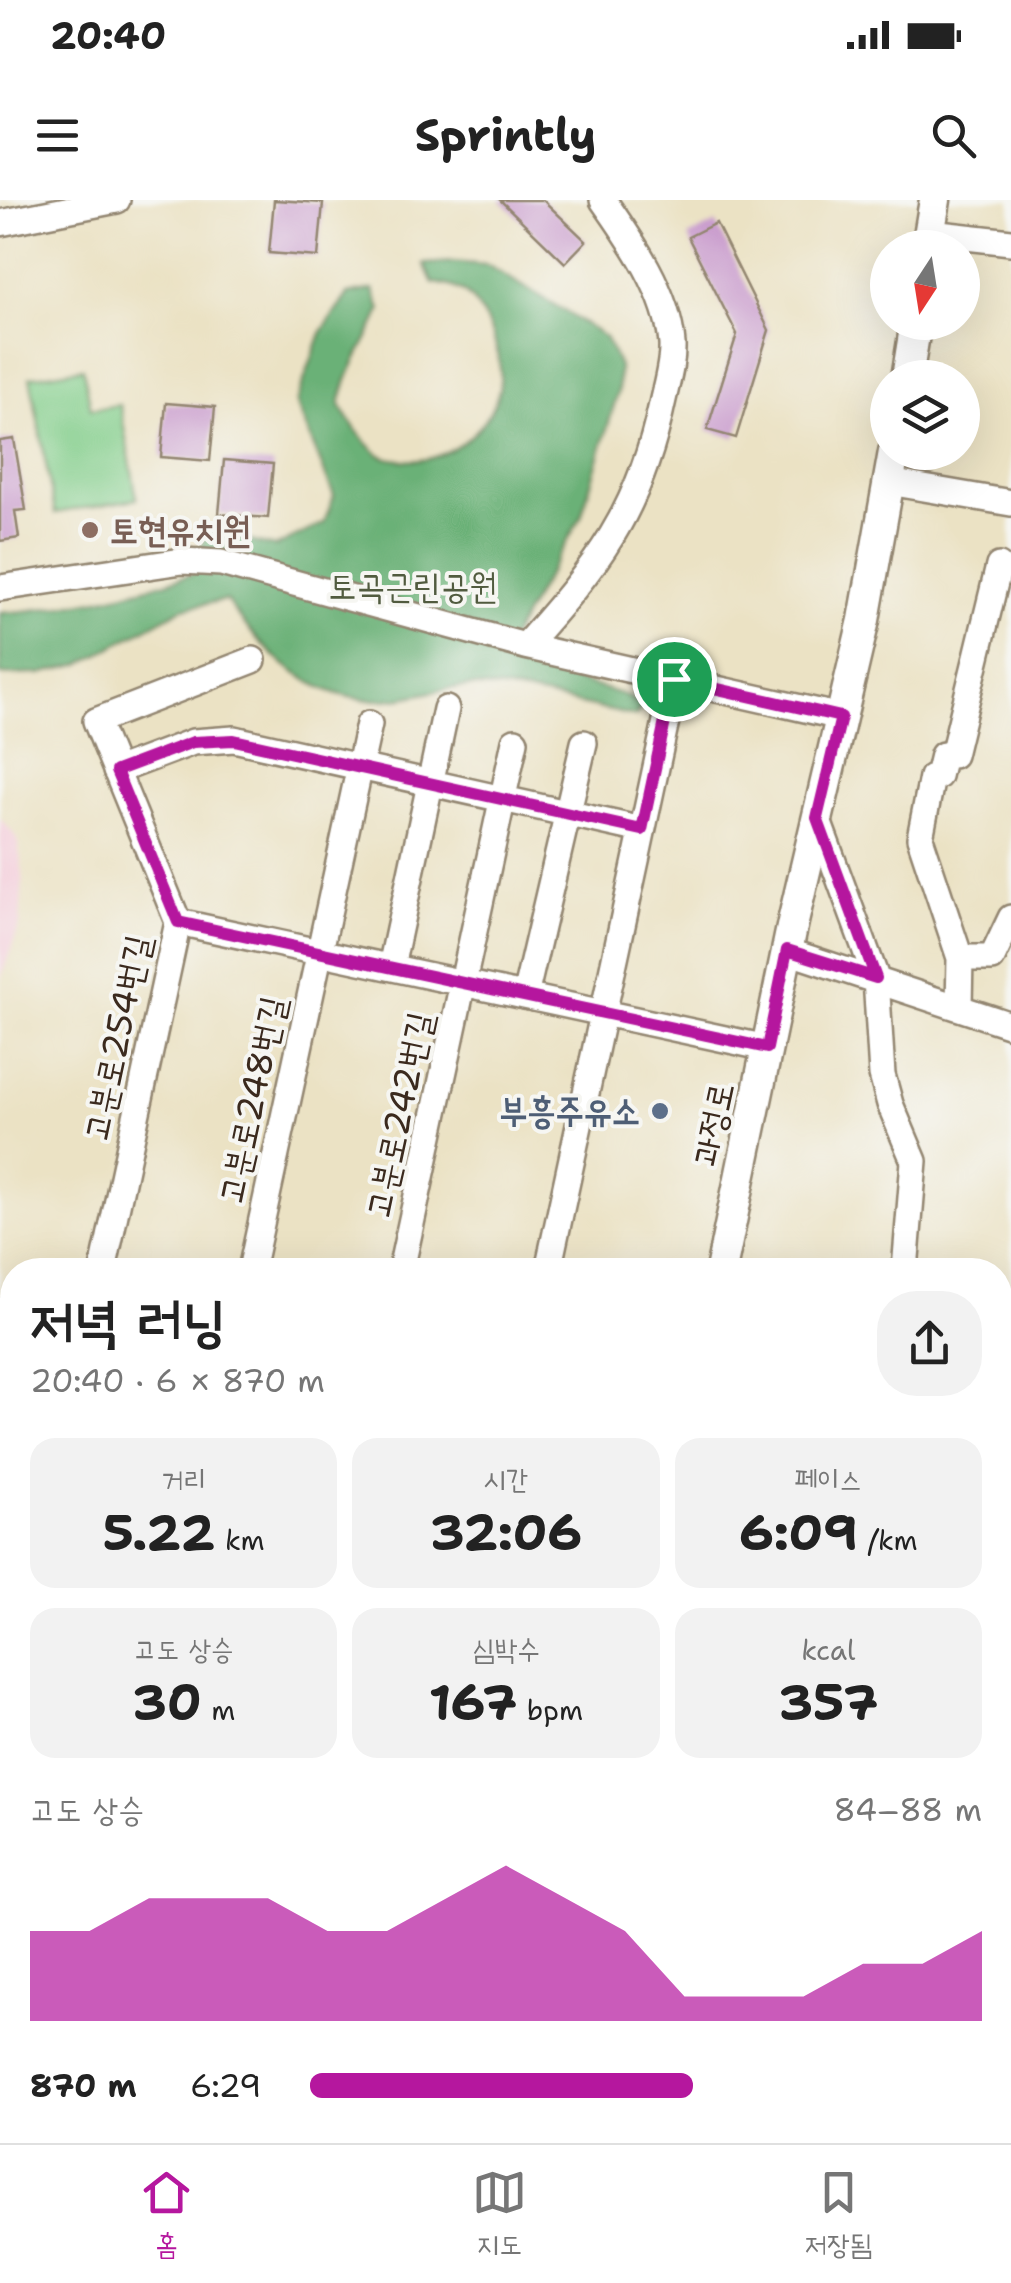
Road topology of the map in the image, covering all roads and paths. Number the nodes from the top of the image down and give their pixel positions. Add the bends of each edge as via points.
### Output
1 (117, 200) edge
2 (603, 200) edge
3 (935, 200) edge
4 (0, 223) edge
5 (930, 230) edge
6 (980, 241) edge
7 (1011, 242) edge
8 (891, 470) edge
9 (902, 470) edge
10 (1011, 503) edge
11 (1000, 566) dead end
12 (0, 588) edge
13 (524, 646) junction
14 (253, 660) dead end
15 (674, 679) junction
16 (446, 709) dead end
17 (841, 717) junction
18 (370, 724) dead end
19 (515, 741) dead end
20 (584, 743) dead end
21 (360, 769) junction
22 (116, 771) junction
23 (432, 785) junction
24 (502, 800) junction
25 (570, 814) junction
26 (817, 818) junction
27 (642, 830) junction
28 (1011, 918) edge
29 (178, 922) junction
30 (787, 950) junction
31 (320, 952) junction
32 (960, 958) junction
33 (391, 967) junction
34 (876, 978) junction
35 (463, 983) junction
36 (525, 996) junction
37 (959, 1006) junction
38 (603, 1013) junction
39 (1011, 1025) edge
40 (767, 1048) junction
41 (106, 1258) edge
42 (254, 1258) edge
43 (404, 1258) edge
44 (551, 1258) edge
45 (723, 1258) edge
46 (906, 1258) edge

1 - 4 street
2 - 13 street via 660,299 672,348 668,374 631,505 575,590
3 - 5 main road
6 - 7 street
8 - 17 main road, 과정로
9 - 10 street
11 - 32 street via 953,756 943,755 932,777 920,838
12 - 13 street via 182,561 221,564
13 - 15 street
14 - 22 street, 고분로254번길 via 96,721
15 - 17 street
15 - 27 street
16 - 23 street
17 - 26 main road, 과정로
18 - 21 street, 고분로248번길
19 - 24 street, 고분로242번길
20 - 25 street
21 - 22 street via 234,740 193,742
21 - 23 street
21 - 31 street, 고분로248번길
22 - 29 street, 고분로254번길
23 - 24 street
23 - 33 street
24 - 25 street
24 - 35 street, 고분로242번길
25 - 27 street
25 - 36 street
26 - 30 main road, 과정로
26 - 34 street
27 - 38 street
28 - 32 street via 992,958
29 - 31 street
29 - 41 street, 고분로254번길
30 - 34 street
30 - 40 main road, 과정로
31 - 33 street
31 - 42 street, 고분로248번길
32 - 37 street
33 - 35 street
34 - 37 street
34 - 46 street via 882,1075 914,1161
35 - 36 street
35 - 43 street, 고분로242번길
36 - 38 street
37 - 39 street
38 - 40 street
38 - 44 street
40 - 45 main road, 과정로

